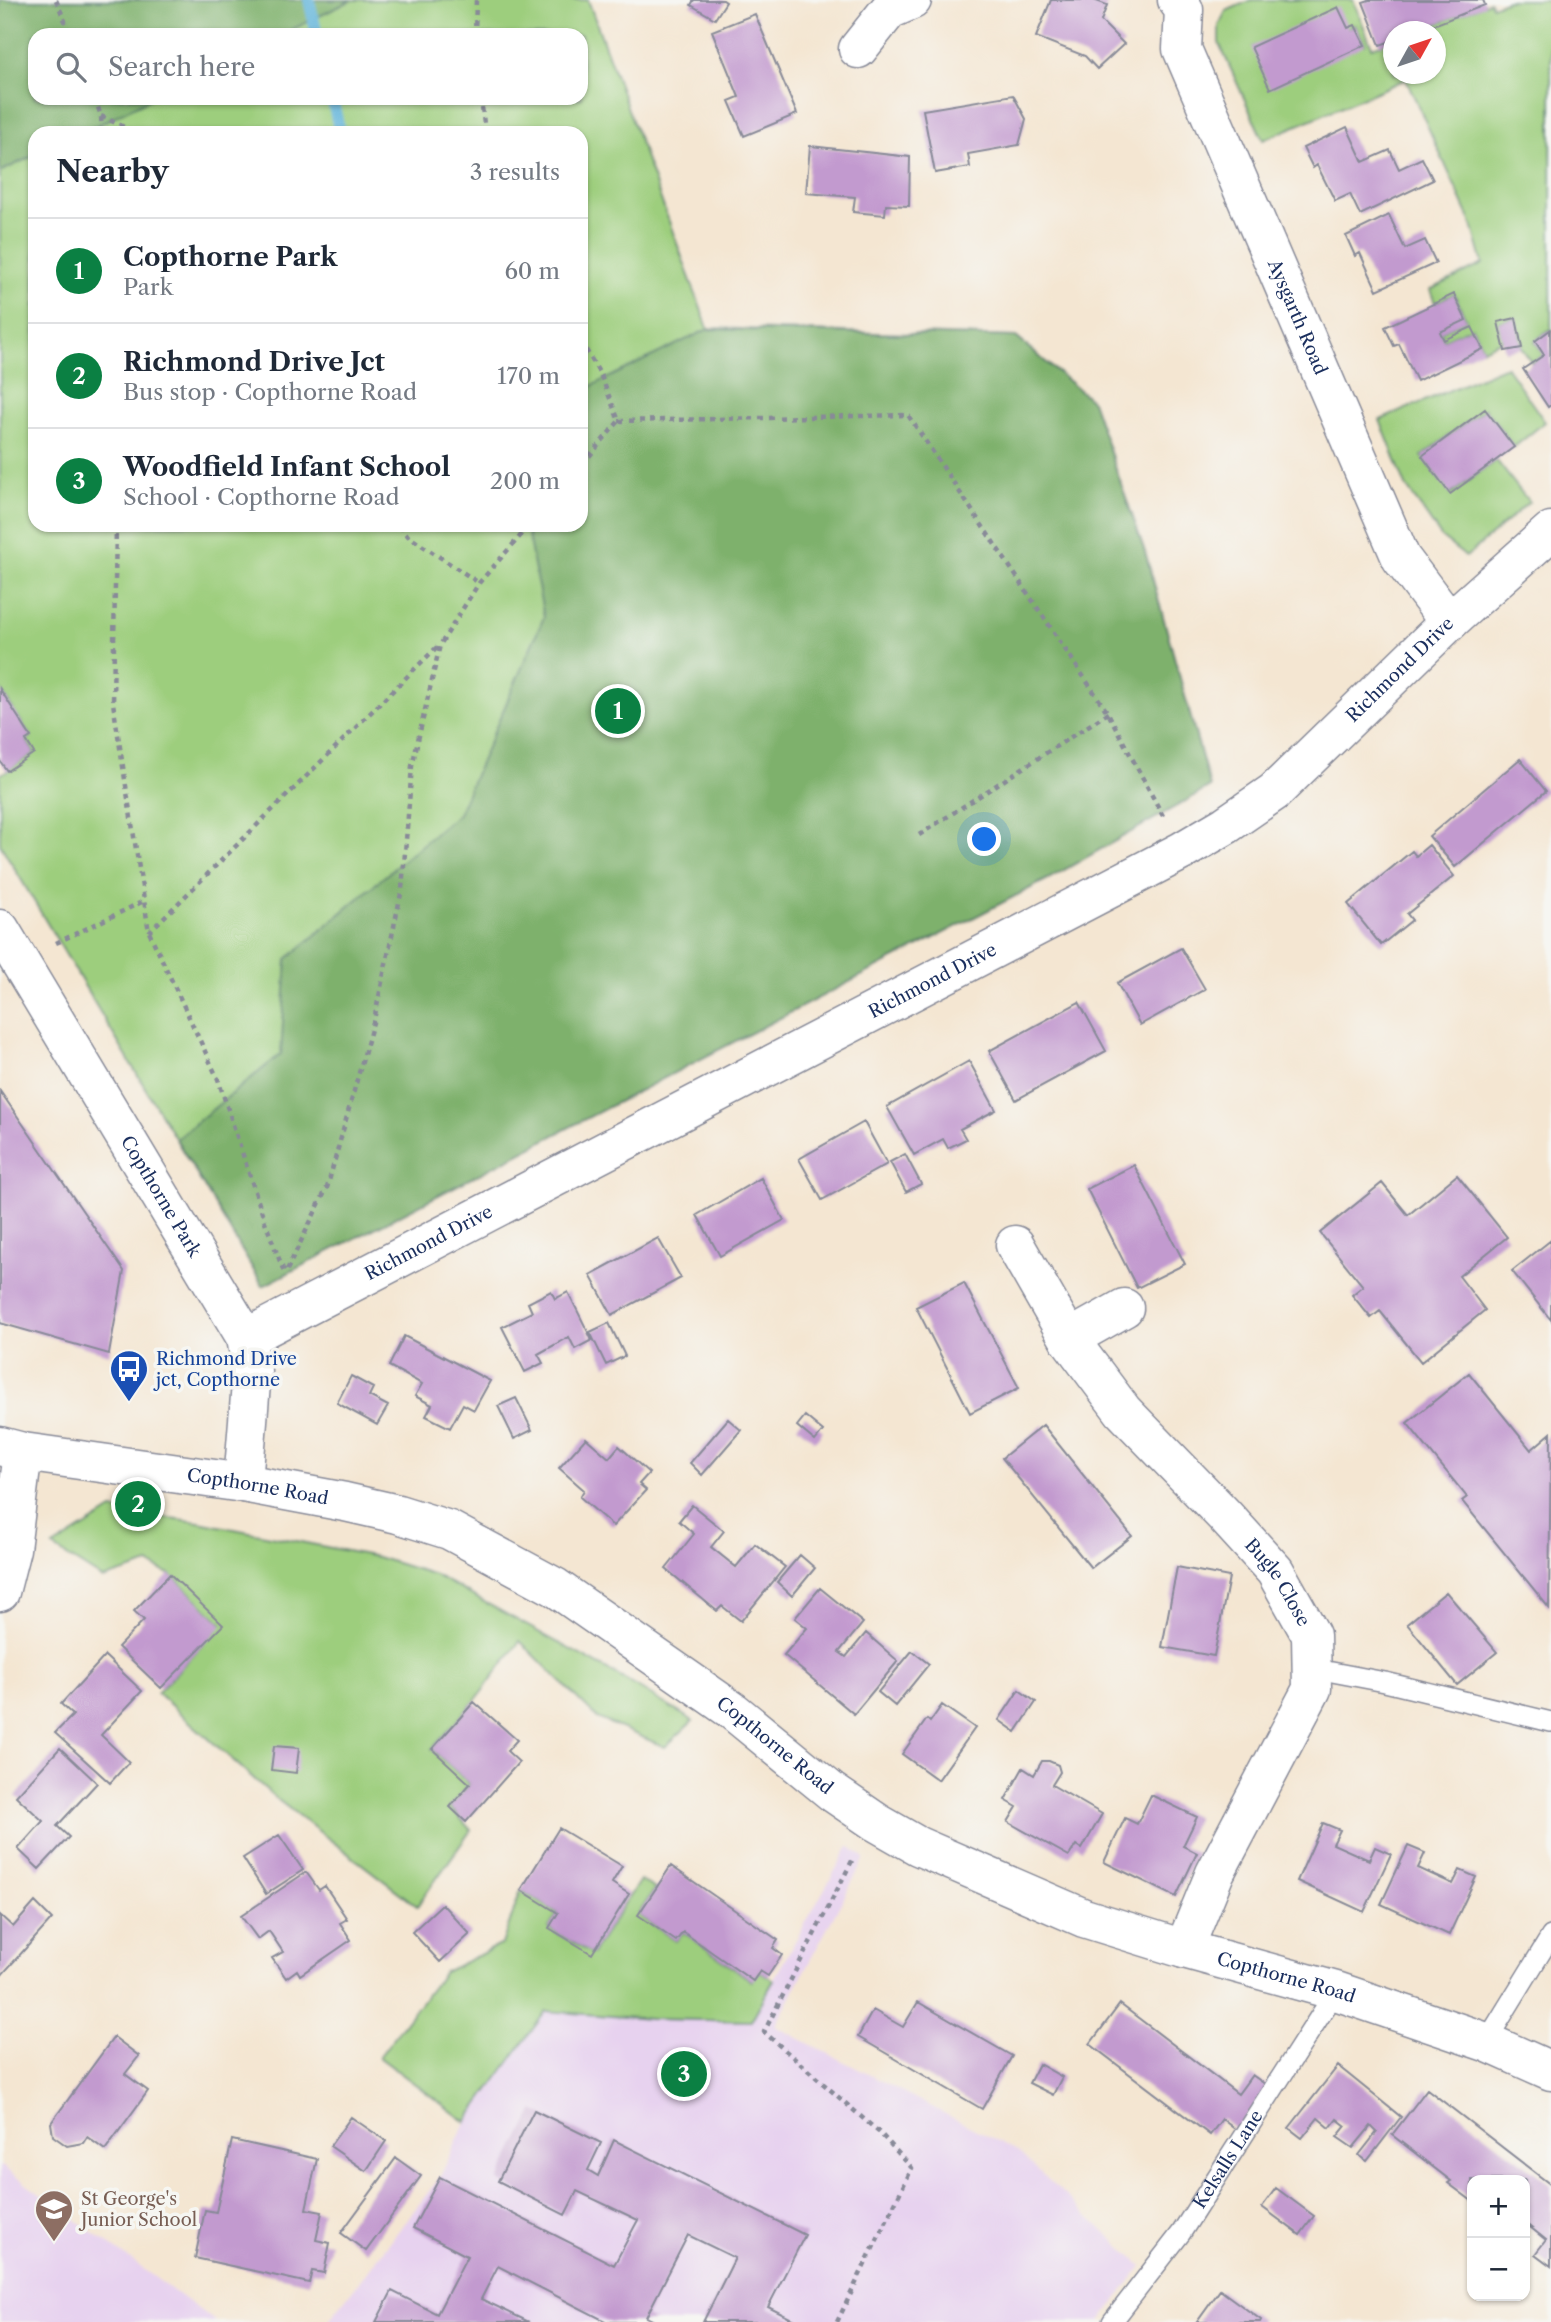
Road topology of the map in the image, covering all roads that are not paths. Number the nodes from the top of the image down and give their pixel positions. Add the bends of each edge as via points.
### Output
1 (912, 0) edge
2 (1185, 3) edge
3 (858, 49) dead end
4 (1551, 531) edge
5 (1449, 622) junction
6 (8, 948) edge
7 (1015, 1245) dead end
8 (1124, 1308) dead end
9 (246, 1338) junction
10 (1069, 1339) junction
11 (12, 1449) edge
12 (243, 1483) junction
13 (0, 1592) edge
14 (1311, 1668) junction
15 (1551, 1722) edge
16 (1551, 1936) edge
17 (1184, 1949) junction
18 (1336, 1991) junction
19 (1486, 2042) junction
20 (1551, 2071) edge
21 (1112, 2322) edge

1 - 3 street via 889,10
2 - 5 street, Aysgarth Road via 1182,49 1401,558
4 - 5 street, Richmond Drive
5 - 9 street, Richmond Drive via 1274,792 1226,825
6 - 9 street, Copthorne Park
7 - 10 street, Bugle Close
8 - 10 street
9 - 12 street, Copthorne Park via 252,1371
10 - 14 street, Bugle Close via 1123,1411 1275,1571 1311,1634
11 - 12 street, Copthorne Road
11 - 13 street via 11,1549
12 - 17 street, Copthorne Road via 398,1514 449,1530 555,1587 733,1712 876,1822 931,1852 1084,1918
14 - 15 lane
14 - 17 street, Bugle Close via 1312,1689 1216,1873
16 - 19 lane
17 - 18 street, Copthorne Road
18 - 19 street, Copthorne Road
18 - 21 lane, Kelsalls Lane via 1181,2233
19 - 20 street, Copthorne Road

